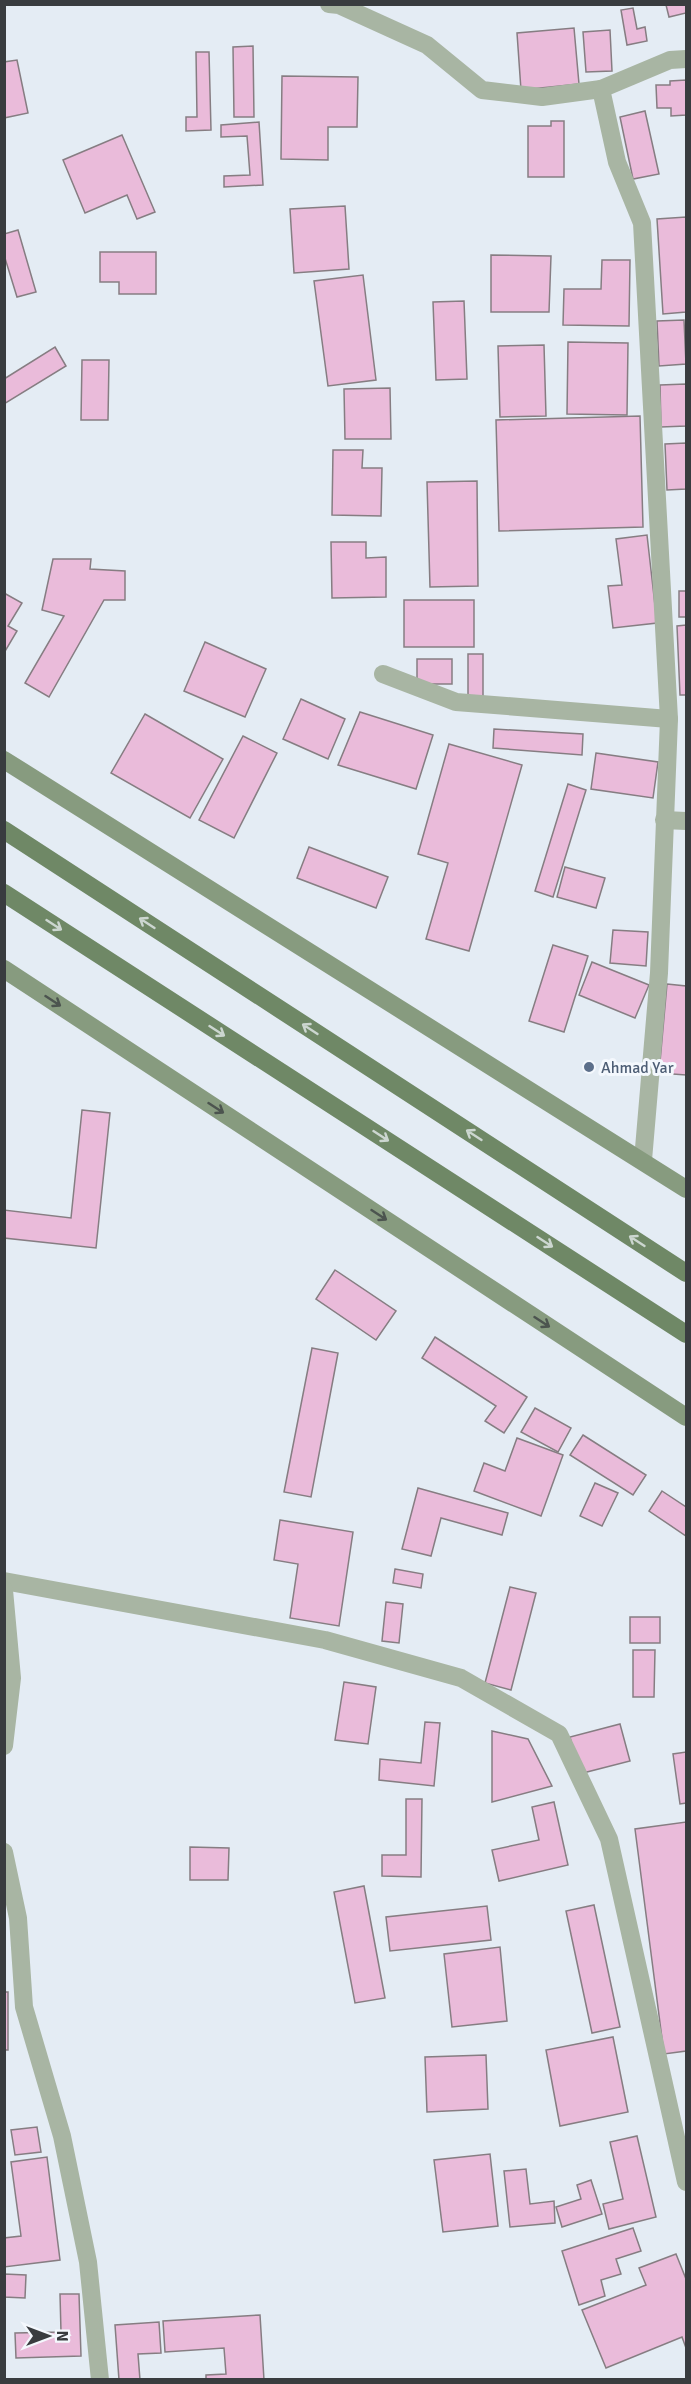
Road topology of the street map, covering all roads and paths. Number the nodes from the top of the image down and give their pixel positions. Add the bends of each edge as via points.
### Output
1 (329, 4) edge
2 (687, 59) edge
3 (600, 89) junction
4 (383, 674) dead end
5 (669, 719) junction
6 (4, 760) edge
7 (664, 820) junction
8 (687, 821) edge
9 (4, 830) edge
10 (4, 893) edge
11 (4, 969) edge
12 (643, 1160) junction
13 (687, 1189) edge
14 (687, 1273) edge
15 (687, 1334) edge
16 (687, 1417) edge
17 (4, 1581) edge
18 (4, 1590) edge
19 (4, 1746) edge
20 (4, 1852) edge
21 (687, 2182) edge
22 (100, 2379) edge

1 - 3 street via 427,45 482,90 542,97
2 - 3 street via 670,60
3 - 5 street via 617,162 642,223
4 - 5 street via 456,702
5 - 7 street
6 - 12 main road
7 - 8 street
7 - 12 street via 659,973
14 -> 9 main road
10 -> 15 main road
11 -> 16 main road
12 - 13 main road
17 - 21 street via 325,1640 461,1678 560,1734 609,1839
18 - 19 street via 12,1678
20 - 22 street via 18,1918 24,2007 62,2136 88,2262

